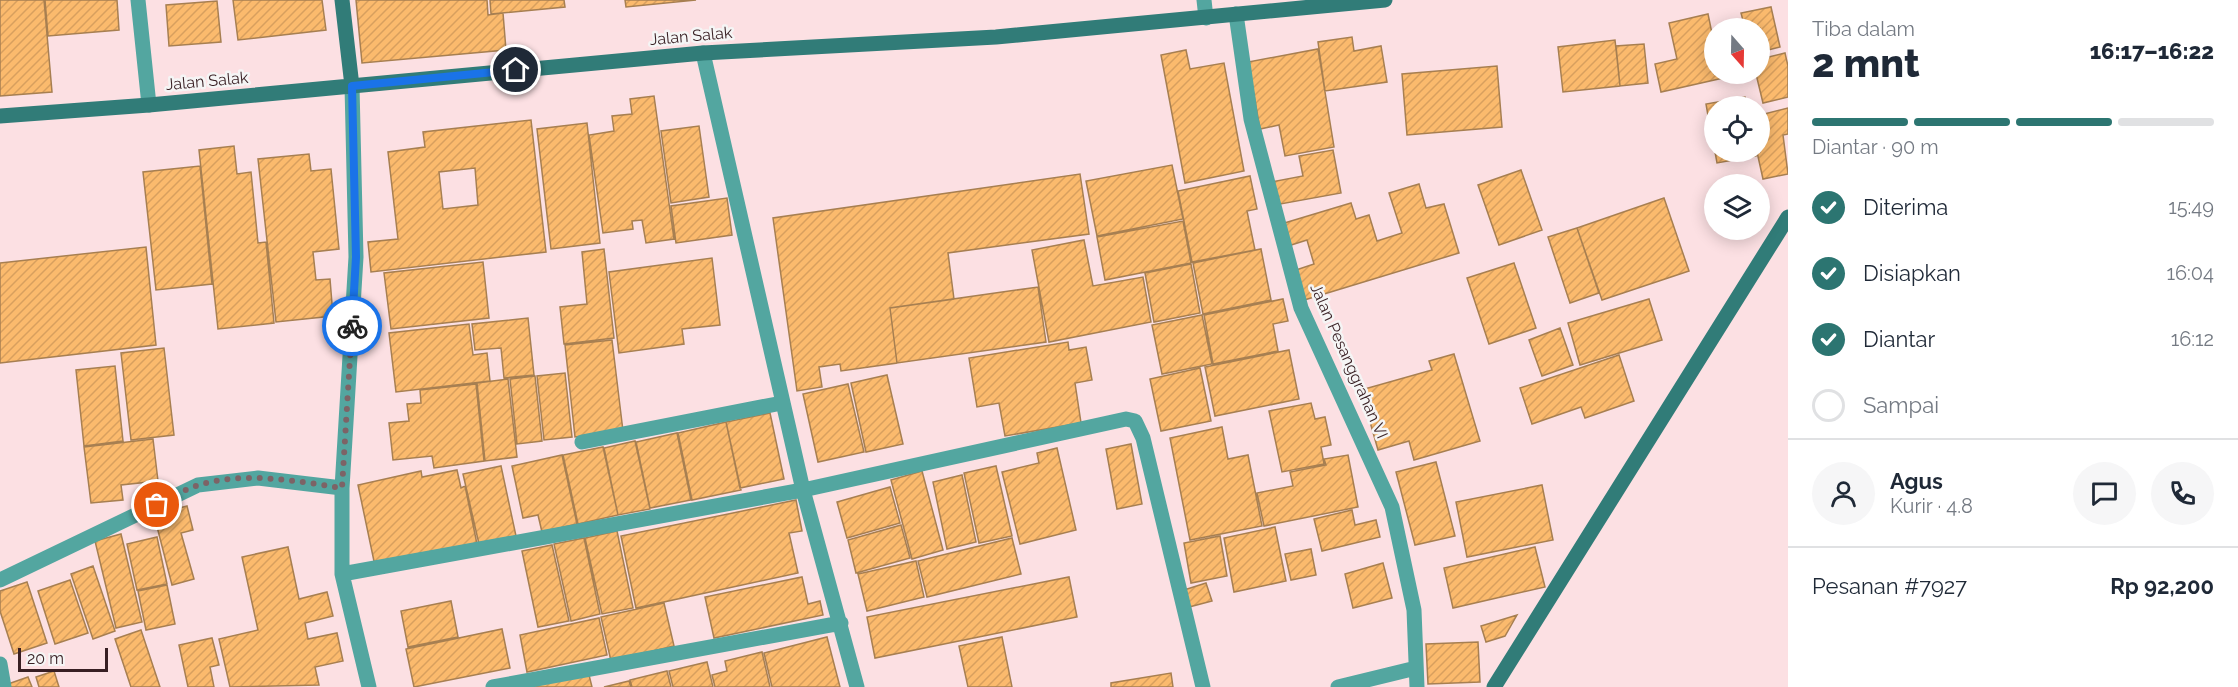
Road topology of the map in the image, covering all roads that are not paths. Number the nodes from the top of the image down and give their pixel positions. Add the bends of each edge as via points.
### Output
1 (138, 0) edge
2 (342, 0) edge
3 (1204, 0) edge
4 (1385, 0) edge
5 (1236, 14) junction
6 (1206, 18) junction
7 (702, 52) junction
8 (352, 86) junction
9 (149, 105) junction
10 (0, 116) edge
11 (1788, 217) edge
12 (782, 403) junction
13 (582, 442) dead end
14 (342, 488) junction
15 (803, 490) junction
16 (342, 574) junction
17 (0, 580) edge
18 (841, 623) junction
19 (0, 664) edge
20 (1416, 668) junction
21 (4, 687) edge
22 (369, 687) edge
23 (493, 687) edge
24 (857, 687) edge
25 (1203, 687) edge
26 (1338, 687) edge
27 (1417, 687) edge
28 (1494, 687) edge

1 - 9 street
2 - 8 street
3 - 6 street
4 - 5 street, Jalan Salak
5 - 6 street, Jalan Salak
5 - 20 street, Jalan Pesanggrahan VI via 1251,119 1301,308 1392,507 1414,609
6 - 7 street, Jalan Salak via 996,37
7 - 8 street, Jalan Salak
7 - 12 street
8 - 9 street, Jalan Salak
8 - 14 street via 356,257
9 - 10 street, Jalan Salak
11 - 28 street
12 - 13 street
12 - 15 street
14 - 16 street
14 - 17 street via 258,478 198,485
15 - 16 street
15 - 18 street
15 - 25 street via 1126,419 1135,421 1143,438
16 - 22 street
18 - 23 street
18 - 24 street
19 - 21 street
20 - 26 street
20 - 27 street, Jalan Pesanggrahan VI

